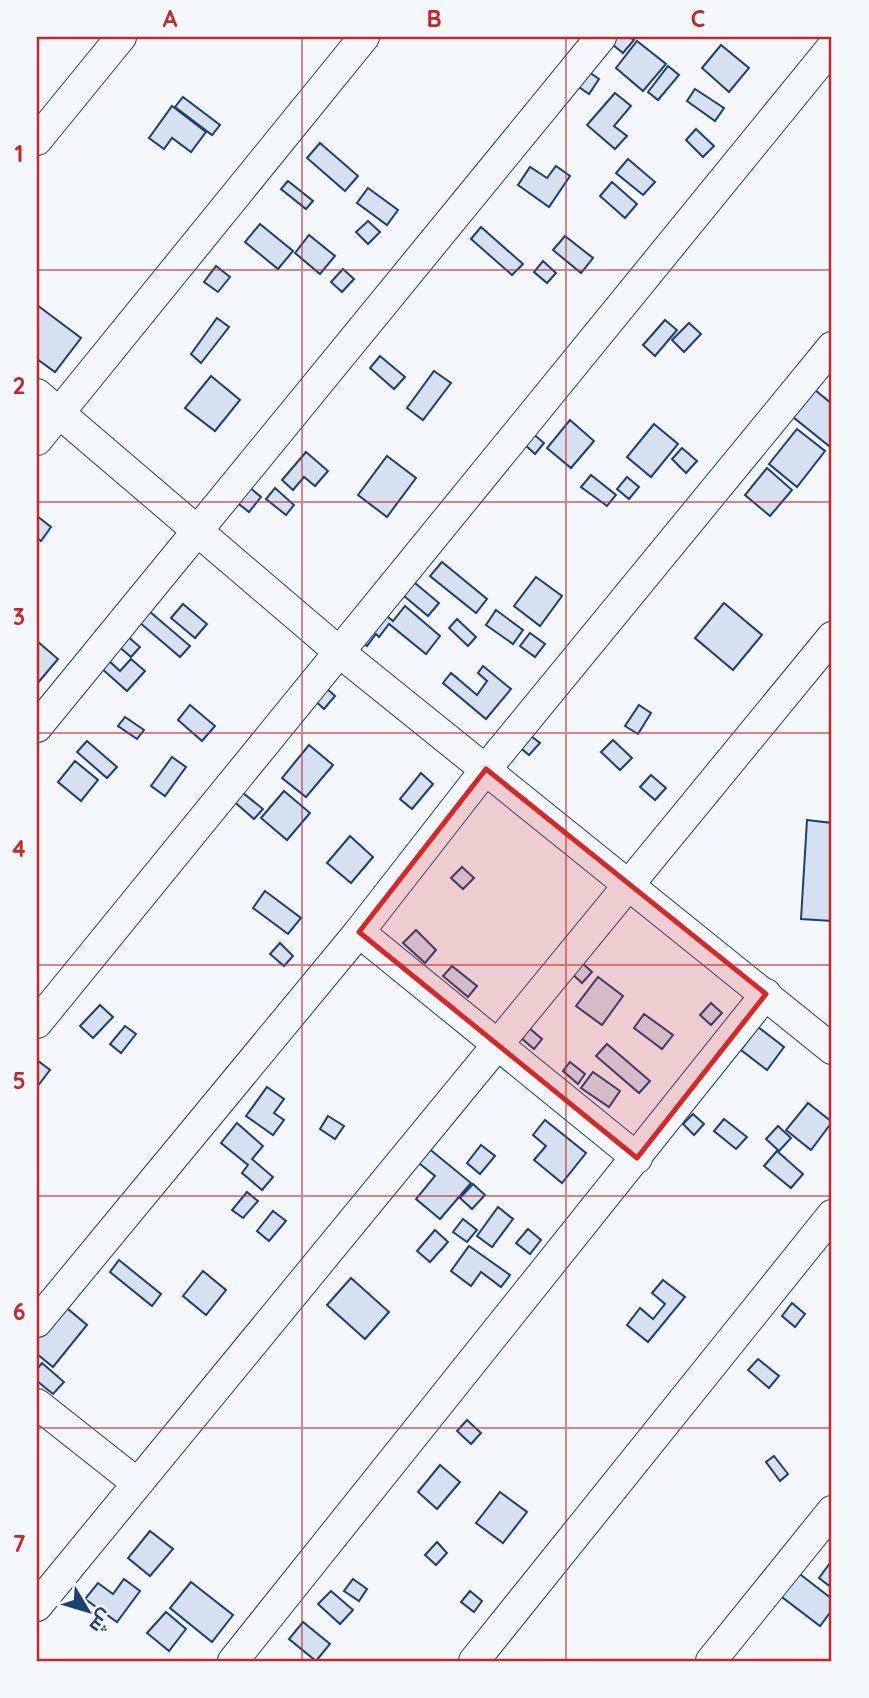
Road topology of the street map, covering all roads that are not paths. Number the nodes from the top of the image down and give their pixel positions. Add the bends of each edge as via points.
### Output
1 (121, 37) edge
2 (364, 37) edge
3 (601, 37) edge
4 (832, 47) edge
5 (37, 140) edge
6 (832, 347) edge
7 (48, 403) edge
8 (37, 440) edge
9 (198, 530) junction
10 (832, 638) edge
11 (338, 651) junction
12 (37, 727) edge
13 (486, 769) junction
14 (628, 885) junction
15 (359, 932) junction
16 (766, 994) junction
17 (37, 1023) edge
18 (497, 1044) junction
19 (832, 1049) edge
20 (636, 1158) junction
21 (832, 1214) edge
22 (37, 1322) edge
23 (37, 1404) edge
24 (137, 1483) junction
25 (832, 1511) edge
26 (37, 1606) edge
27 (233, 1661) edge
28 (474, 1661) edge
29 (710, 1661) edge

1 - 5 street
2 - 7 street
3 - 9 street
4 - 11 street
6 - 13 street
7 - 8 street
7 - 9 street
9 - 11 street
9 - 12 street
10 - 14 street
11 - 13 street
11 - 17 street
13 - 14 street
13 - 15 street
14 - 16 street
14 - 18 street
15 - 18 street
15 - 22 street
16 - 19 street
16 - 20 street
18 - 20 street
18 - 24 street
20 - 27 street
21 - 28 street
23 - 24 street
24 - 26 street
25 - 29 street

